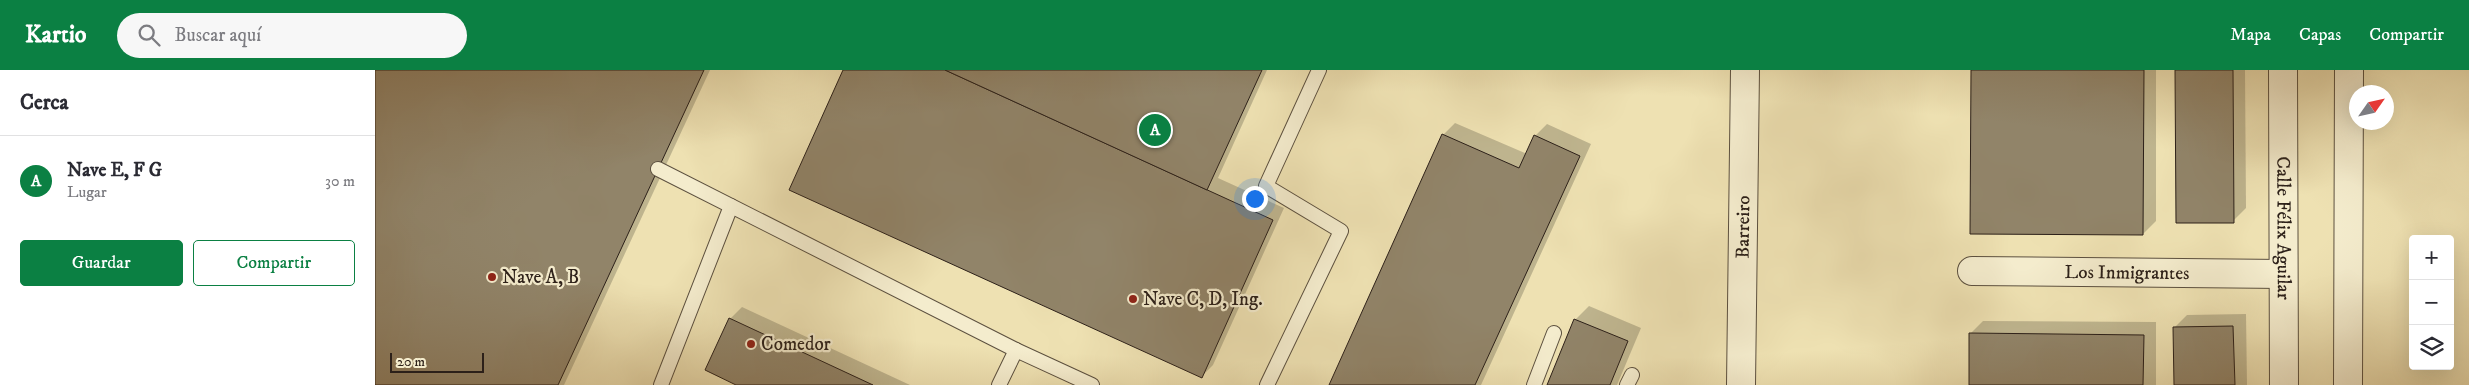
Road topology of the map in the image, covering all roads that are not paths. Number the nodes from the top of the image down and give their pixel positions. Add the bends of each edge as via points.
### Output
1 (1319, 70) edge
2 (1745, 70) edge
3 (2283, 70) edge
4 (2349, 70) edge
5 (658, 169) dead end
6 (731, 206) junction
7 (1971, 271) dead end
8 (2283, 274) junction
9 (1554, 333) dead end
10 (1016, 350) junction
11 (661, 385) edge
12 (999, 385) edge
13 (1092, 385) edge
14 (1267, 385) edge
15 (1534, 385) edge
16 (1741, 385) edge
17 (2284, 385) edge
18 (2348, 385) edge

1 - 14 lane via 1266,186 1341,230
2 - 16 street, Barreiro
3 - 8 street, Calle Félix Aguilar
4 - 18 street
5 - 6 lane
6 - 10 lane
6 - 11 lane
7 - 8 street, Los Inmigrantes
8 - 17 street, Calle Félix Aguilar
9 - 15 lane
10 - 12 lane
10 - 13 lane

